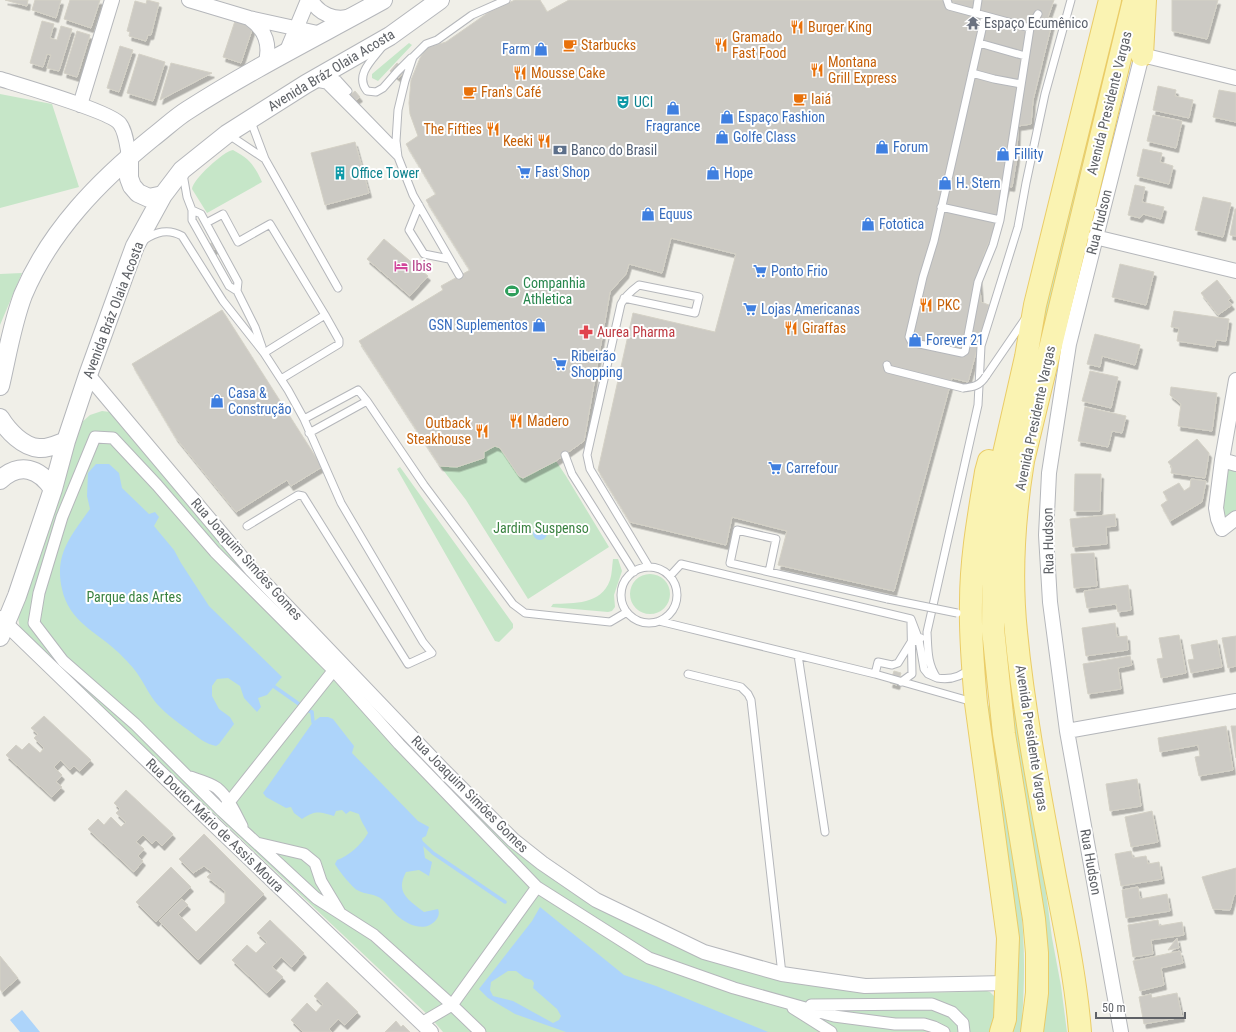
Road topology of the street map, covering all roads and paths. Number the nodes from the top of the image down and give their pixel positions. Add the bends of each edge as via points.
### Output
1 (112, 0) edge
2 (189, 0) edge
3 (308, 0) edge
4 (311, 0) edge
5 (383, 0) edge
6 (440, 0) edge
7 (506, 0) edge
8 (947, 0) edge
9 (978, 0) edge
10 (1071, 0) edge
11 (1110, 0) edge
12 (1134, 0) edge
13 (1145, 0) edge
14 (976, 13) junction
15 (1038, 14) dead end
16 (356, 15) junction
17 (985, 16) junction
18 (249, 18) junction
19 (296, 28) junction
20 (1030, 28) junction
21 (322, 34) junction
22 (390, 36) junction
23 (979, 43) junction
24 (286, 53) junction
25 (1142, 55) junction
26 (1025, 56) junction
27 (413, 57) junction
28 (265, 65) junction
29 (972, 73) junction
30 (1236, 78) edge
31 (0, 79) edge
32 (313, 80) junction
33 (1021, 84) junction
34 (80, 105) junction
35 (250, 118) junction
36 (227, 134) junction
37 (396, 141) junction
38 (398, 149) junction
39 (129, 156) junction
40 (398, 157) junction
41 (265, 159) junction
42 (182, 170) junction
43 (163, 195) junction
44 (419, 205) junction
45 (941, 207) junction
46 (192, 210) junction
47 (1000, 220) junction
48 (206, 223) junction
49 (1095, 237) junction
50 (135, 246) junction
51 (449, 259) junction
52 (1236, 271) edge
53 (459, 276) dead end
54 (338, 288) dead end
55 (237, 291) junction
56 (624, 298) junction
57 (1035, 306) junction
58 (325, 315) junction
59 (264, 353) junction
60 (1026, 357) junction
61 (887, 365) dead end
62 (88, 374) junction
63 (281, 380) junction
64 (1236, 380) edge
65 (0, 386) edge
66 (367, 401) junction
67 (0, 418) edge
68 (304, 419) junction
69 (309, 433) junction
70 (66, 441) junction
71 (565, 454) dead end
72 (1229, 462) edge
73 (0, 480) edge
74 (53, 489) junction
75 (1236, 518) edge
76 (247, 526) dead end
77 (649, 567) junction
78 (634, 572) junction
79 (768, 572) junction
80 (670, 576) junction
81 (964, 607) junction
82 (627, 612) junction
83 (911, 619) junction
84 (659, 621) junction
85 (2, 626) edge
86 (927, 632) junction
87 (919, 640) junction
88 (910, 642) junction
89 (798, 655) junction
90 (973, 664) junction
91 (336, 665) junction
92 (688, 674) dead end
93 (875, 674) junction
94 (937, 678) junction
95 (901, 682) junction
96 (1236, 701) edge
97 (976, 703) junction
98 (1067, 731) junction
99 (186, 775) junction
100 (229, 802) junction
101 (222, 811) junction
102 (825, 832) dead end
103 (245, 833) junction
104 (256, 843) junction
105 (538, 887) junction
106 (343, 916) junction
107 (782, 974) junction
108 (1006, 983) junction
109 (783, 1001) junction
110 (452, 1005) junction
111 (798, 1006) junction
112 (427, 1027) edge
113 (480, 1032) edge
114 (831, 1032) edge
115 (944, 1032) edge
116 (964, 1032) edge
117 (1001, 1032) edge
118 (1032, 1032) edge
119 (1080, 1032) edge
120 (1121, 1032) edge

1 - 34 street
2 - 18 street
3 - 19 street
4 - 16 street via 318,9 332,17
5 - 16 street
6 - 22 street, Avenida Bráz Olaia Acosta
7 - 27 lane via 472,15 437,40 426,44
8 - 14 lane via 949,6
9 - 14 lane
10 - 86 lane via 1045,94 1018,227 981,346 978,405
11 - 57 main road, Avenida Presidente Vargas
12 - 119 main road, Avenida Presidente Vargas via 1022,461 1014,542 1016,632 1030,734 1074,976
13 - 25 main road
14 - 17 lane
15 - 20 lane
16 - 21 street
17 - 20 lane
17 - 23 lane
18 - 19 street
18 - 28 street via 257,24 267,39 268,56
19 - 21 street
19 - 24 street
20 - 26 lane
21 - 24 street
22 - 27 lane via 362,76 367,91 376,92 383,88
22 - 32 street, Avenida Bráz Olaia Acosta
23 - 26 lane
23 - 29 lane
24 - 28 street
25 - 30 street
25 - 49 street, Rua Hudson
26 - 33 lane
27 - 37 lane via 400,99
28 - 39 street via 187,111
29 - 33 lane
29 - 45 lane
31 - 34 street
32 - 35 street, Avenida Bráz Olaia Acosta
32 - 37 lane via 328,75 338,80
32 - 38 lane via 321,78 333,83
32 - 40 lane via 326,85
33 - 47 lane
34 - 39 street via 115,118 124,132
35 - 36 street, Avenida Bráz Olaia Acosta
35 - 41 lane
36 - 41 lane
36 - 42 street, Avenida Bráz Olaia Acosta
37 - 38 lane
38 - 40 lane
39 - 43 street via 129,178 138,193 149,198
39 - 65 street via 73,213 39,263 13,326
40 - 44 lane
41 - 54 lane
42 - 43 street, Avenida Bráz Olaia Acosta
42 - 46 lane via 186,197
43 - 50 street, Avenida Bráz Olaia Acosta
44 - 51 lane
44 - 51 lane via 409,230 424,254
45 - 47 lane
45 - 47 lane via 909,337 915,343 962,353 965,351 978,282
46 - 48 lane via 201,214
46 - 55 lane via 192,220 229,286
48 - 55 lane via 238,282
48 - 58 lane via 223,214 238,242 270,224
49 - 52 street
49 - 98 street, Rua Hudson via 1069,344 1049,473 1046,535 1050,602
50 - 59 lane via 151,235 164,231 174,231 182,236 223,301
50 - 62 street, Avenida Bráz Olaia Acosta
51 - 53 lane
55 - 59 lane via 255,327
56 - 56 lane via 638,285 699,296 695,313
56 - 77 lane via 620,304 587,455 590,469
57 - 60 main road, Avenida Presidente Vargas
57 - 61 lane, bridge via 982,382 971,388 888,369
58 - 59 lane
58 - 63 lane via 339,344
59 - 63 lane
60 - 81 main road via 1016,364 986,472
60 - 118 main road, Avenida Presidente Vargas via 1003,458 998,495 994,537 993,629 1004,734 1034,919 1037,993
62 - 70 street, Avenida Bráz Olaia Acosta
62 - 91 street, Rua Joaquim Simões Gomes via 252,570
63 - 68 lane
64 - 72 street
66 - 68 lane via 358,390
66 - 69 lane
66 - 82 lane via 424,485 513,604 524,613 610,622
67 - 70 street via 17,438 32,446 44,448
68 - 69 lane
69 - 76 lane via 341,504 422,642 432,653 408,664 302,496 298,495
70 - 74 street, Avenida Bráz Olaia Acosta
71 - 78 lane via 572,474
72 - 75 street via 1216,508 1222,529
73 - 74 street via 16,470 26,469 44,477
74 - 85 street, Avenida Bráz Olaia Acosta via 17,596
77 - 78 lane
77 - 80 lane via 664,571
78 - 82 lane via 627,578 621,595
79 - 79 lane via 730,563 737,530 776,539
79 - 81 lane, bridge via 888,599
80 - 83 lane via 681,564
80 - 84 lane via 675,584 677,602 667,617
81 - 90 main road
82 - 84 lane via 641,622
83 - 87 lane
83 - 88 lane
84 - 89 lane
85 - 112 street, Rua Doutor Mário de Assis Moura
86 - 87 lane
86 - 94 lane via 928,659
87 - 88 lane
87 - 94 lane via 924,669
88 - 93 lane via 898,663 892,665 878,662
88 - 95 lane via 912,674
89 - 93 lane
89 - 102 lane
90 - 94 lane via 960,676 952,679
90 - 97 main road
91 - 99 street via 215,552 112,438 95,437 62,517 39,593 34,623 63,661 134,724
91 - 100 street
91 - 105 street via 399,744
91 - 107 street, Rua Joaquim Simões Gomes via 513,840 542,863 596,900 704,952
92 - 107 lane via 741,687 751,700
93 - 95 lane
95 - 97 lane
96 - 98 street
97 - 108 main road via 1008,938
98 - 120 street, Rua Hudson
99 - 100 street via 216,787
99 - 101 street
100 - 101 street
100 - 103 street
101 - 103 street
103 - 104 street
104 - 106 street via 316,898
104 - 106 street via 304,854 315,863 321,881
105 - 109 street via 649,958 734,988
105 - 110 street
106 - 110 street via 374,935
107 - 108 street, Rua Joaquim Simões Gomes via 865,986
108 - 117 main road via 1005,1019
109 - 111 street
109 - 114 street
110 - 112 street
110 - 113 street
111 - 115 street via 870,1022 924,1024
111 - 116 street via 932,1004 952,1012 963,1023

